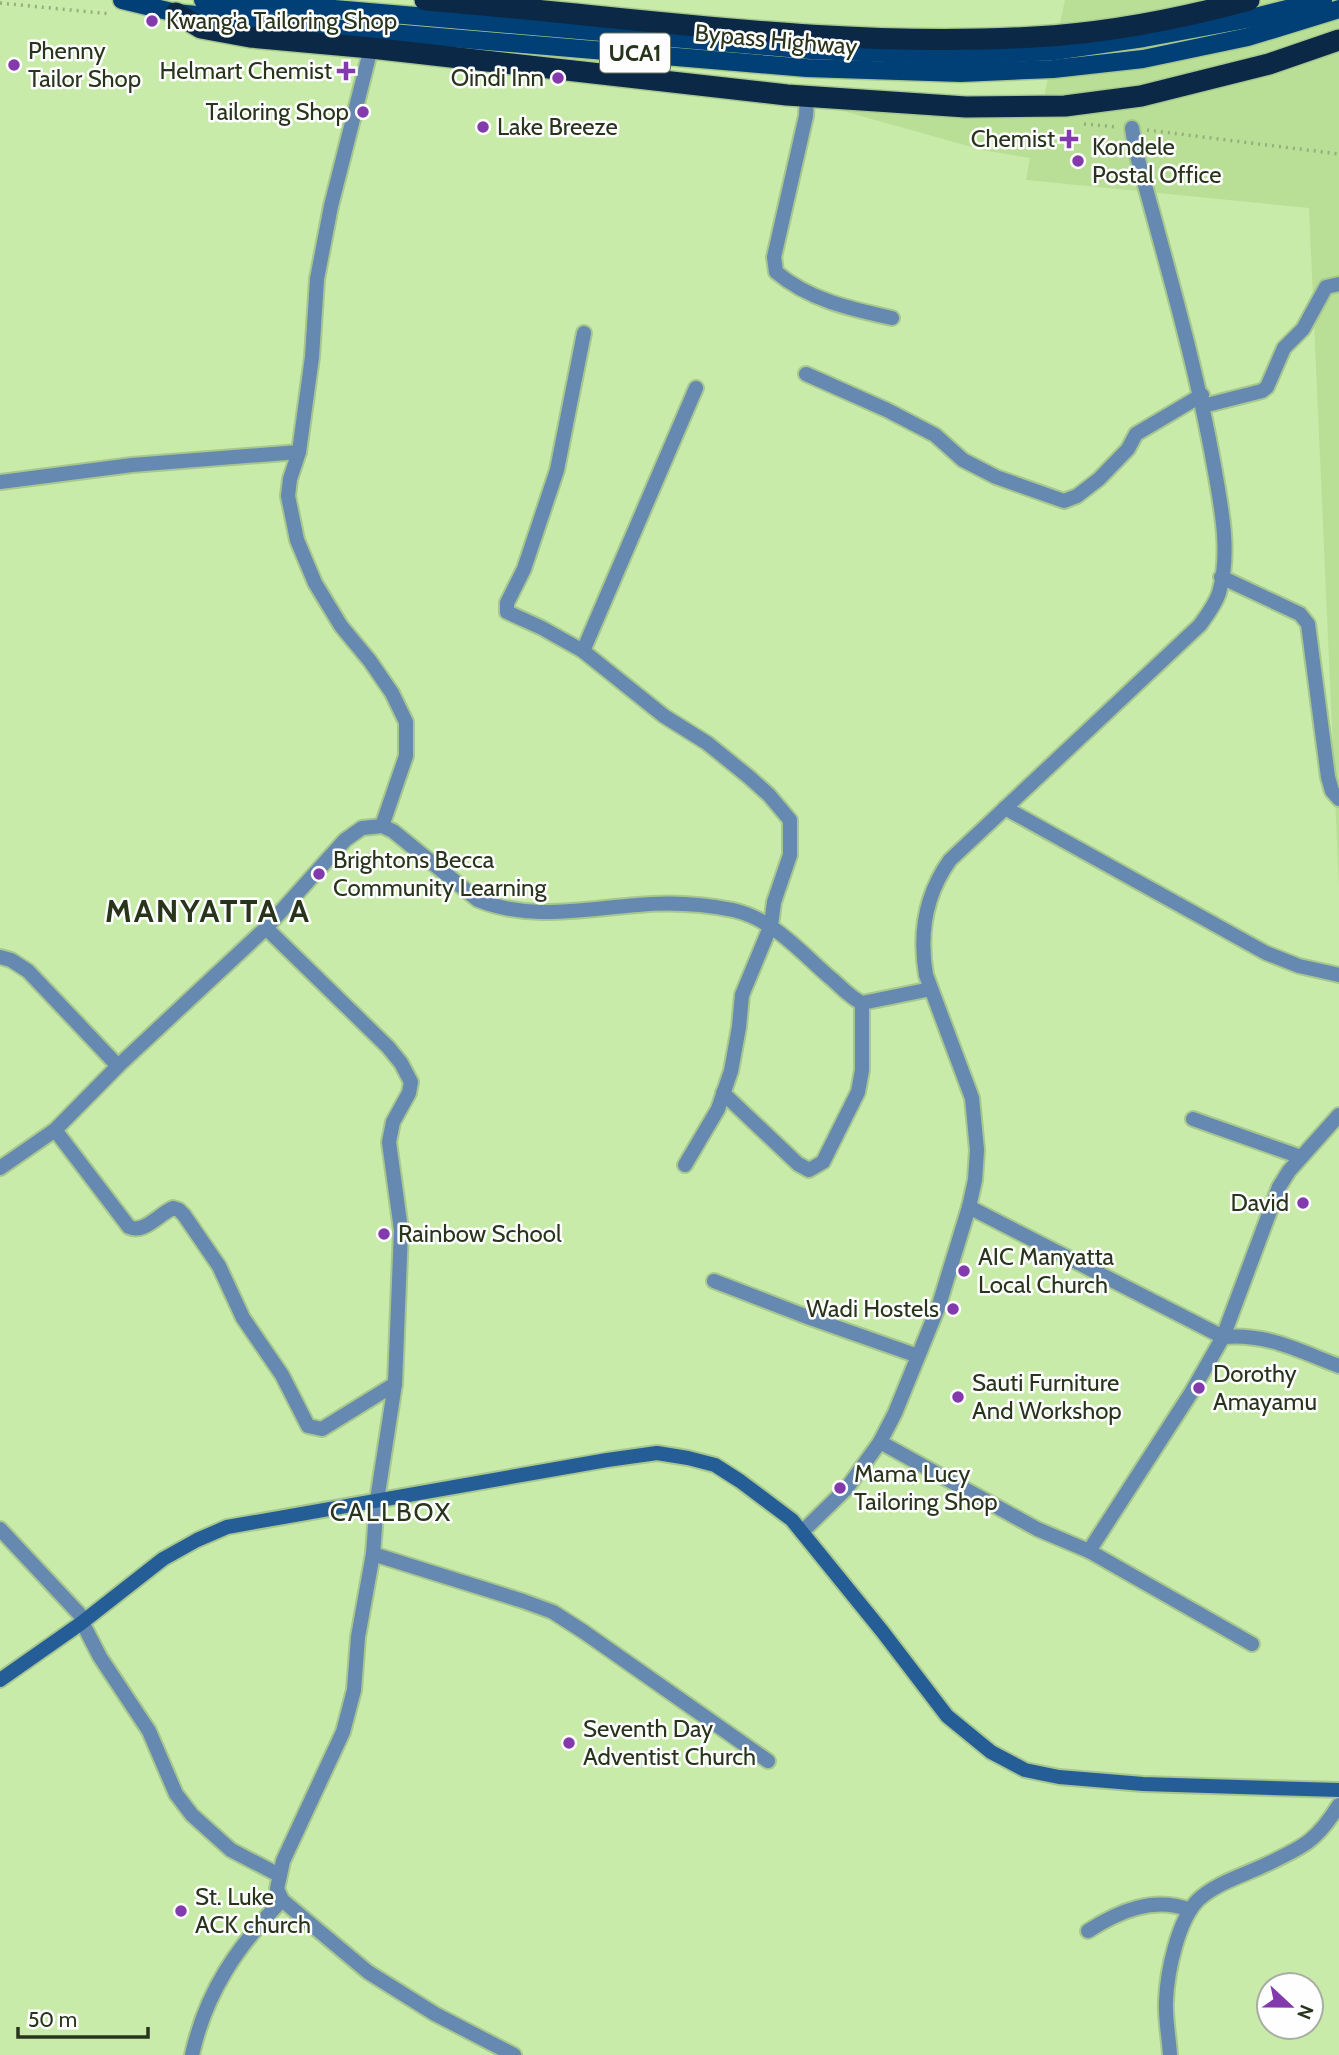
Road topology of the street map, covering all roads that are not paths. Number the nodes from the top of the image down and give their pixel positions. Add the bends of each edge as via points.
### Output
1 (122, 0) edge
2 (203, 0) edge
3 (425, 0) edge
4 (1249, 0) edge
5 (1322, 0) edge
6 (1339, 9) edge
7 (176, 13) junction
8 (1339, 40) edge
9 (371, 48) junction
10 (961, 65) junction
11 (807, 97) junction
12 (1132, 128) road end
13 (1339, 284) edge
14 (892, 318) dead end
15 (584, 333) dead end
16 (806, 374) dead end
17 (696, 388) dead end
18 (1202, 400) junction
19 (299, 452) junction
20 (0, 482) edge
21 (1221, 577) junction
22 (583, 651) junction
23 (1339, 799) edge
24 (1005, 808) junction
25 (382, 826) junction
26 (771, 925) junction
27 (267, 928) junction
28 (0, 957) edge
29 (1339, 975) edge
30 (931, 989) junction
31 (862, 1003) junction
32 (118, 1066) junction
33 (723, 1093) junction
34 (1339, 1115) edge
35 (1193, 1119) dead end
36 (55, 1130) junction
37 (1301, 1157) junction
38 (685, 1165) dead end
39 (0, 1168) edge
40 (969, 1207) junction
41 (714, 1281) dead end
42 (1223, 1337) junction
43 (918, 1356) junction
44 (1339, 1366) edge
45 (395, 1384) junction
46 (880, 1442) junction
47 (377, 1500) junction
48 (0, 1528) edge
49 (802, 1532) junction
50 (1089, 1551) junction
51 (373, 1555) junction
52 (83, 1621) junction
53 (1252, 1644) dead end
54 (0, 1680) edge
55 (768, 1761) dead end
56 (1339, 1790) edge
57 (1339, 1805) edge
58 (279, 1875) junction
59 (282, 1900) junction
60 (1190, 1910) junction
61 (1088, 1931) dead end
62 (192, 2055) edge
63 (514, 2055) edge
64 (1170, 2055) edge

1 - 7 main road, Bypass Highway / UCA1
2 - 10 main road, Bypass Highway / UCA1
3 - 4 highway via 765,32 960,40 1133,26
5 - 10 main road, Bypass Highway / UCA1 via 1144,38
6 - 10 main road, Bypass Highway / UCA1 via 1248,37 1143,58 1053,69
7 - 9 highway via 201,28 250,37
7 - 10 main road, Bypass Highway / UCA1 via 807,68
8 - 11 highway via 1269,64 1141,96 1065,106 966,107
9 - 11 highway
9 - 19 street via 317,279
11 - 14 street via 774,257 776,272 807,293
12 - 18 street
13 - 18 street via 1326,287 1303,329 1284,348 1267,387
15 - 22 street via 557,470 506,608 511,615
16 - 18 street via 935,435 963,460 996,477 1065,501 1098,480 1136,434
17 - 22 street
18 - 21 street via 1222,512
19 - 20 street via 132,465
19 - 25 street via 288,496 304,559 326,603 378,671 406,722 406,756
21 - 23 street via 1300,614 1308,624 1328,777
21 - 24 street via 1213,607 1200,625
22 - 26 street via 749,776 790,820 790,855
24 - 29 street via 1266,953
24 - 30 street via 950,860 936,883 922,939
25 - 26 street via 478,900 507,910 539,914 640,904 695,905 732,910
25 - 27 street via 362,828 345,840
26 - 31 street
26 - 33 street via 742,995 734,1059
27 - 32 street
27 - 45 street via 388,1047 411,1082 389,1142 401,1230
28 - 32 street via 28,971
30 - 31 street
30 - 40 street via 972,1098 977,1150
31 - 33 street via 858,1092 823,1162 809,1170 798,1164
32 - 36 street
33 - 38 street
34 - 37 street
35 - 37 street
36 - 39 street
36 - 45 street via 129,1227 141,1228 173,1208 184,1215 219,1266 243,1318 282,1375 308,1426 322,1429
37 - 42 street via 1276,1195
40 - 42 street
40 - 43 street
41 - 43 street
42 - 44 street via 1268,1339
42 - 50 street
43 - 46 street
45 - 47 street
46 - 49 street via 847,1489
46 - 50 street via 1037,1530
47 - 49 street via 657,1453 715,1465
47 - 51 street
47 - 52 street via 227,1527 163,1559
48 - 52 street
49 - 56 street via 947,1716 991,1752 1025,1770 1143,1784
50 - 53 street
51 - 55 street via 553,1612
51 - 58 street via 354,1690 343,1732
52 - 54 street
52 - 58 street via 100,1657 149,1731 176,1794 192,1815 231,1850
57 - 60 street via 1316,1838 1213,1889
58 - 59 street via 277,1889
59 - 62 street via 249,1935 218,1984
59 - 63 street via 368,1972
60 - 61 street via 1175,1905 1139,1907
60 - 64 street via 1173,1956 1166,2000

